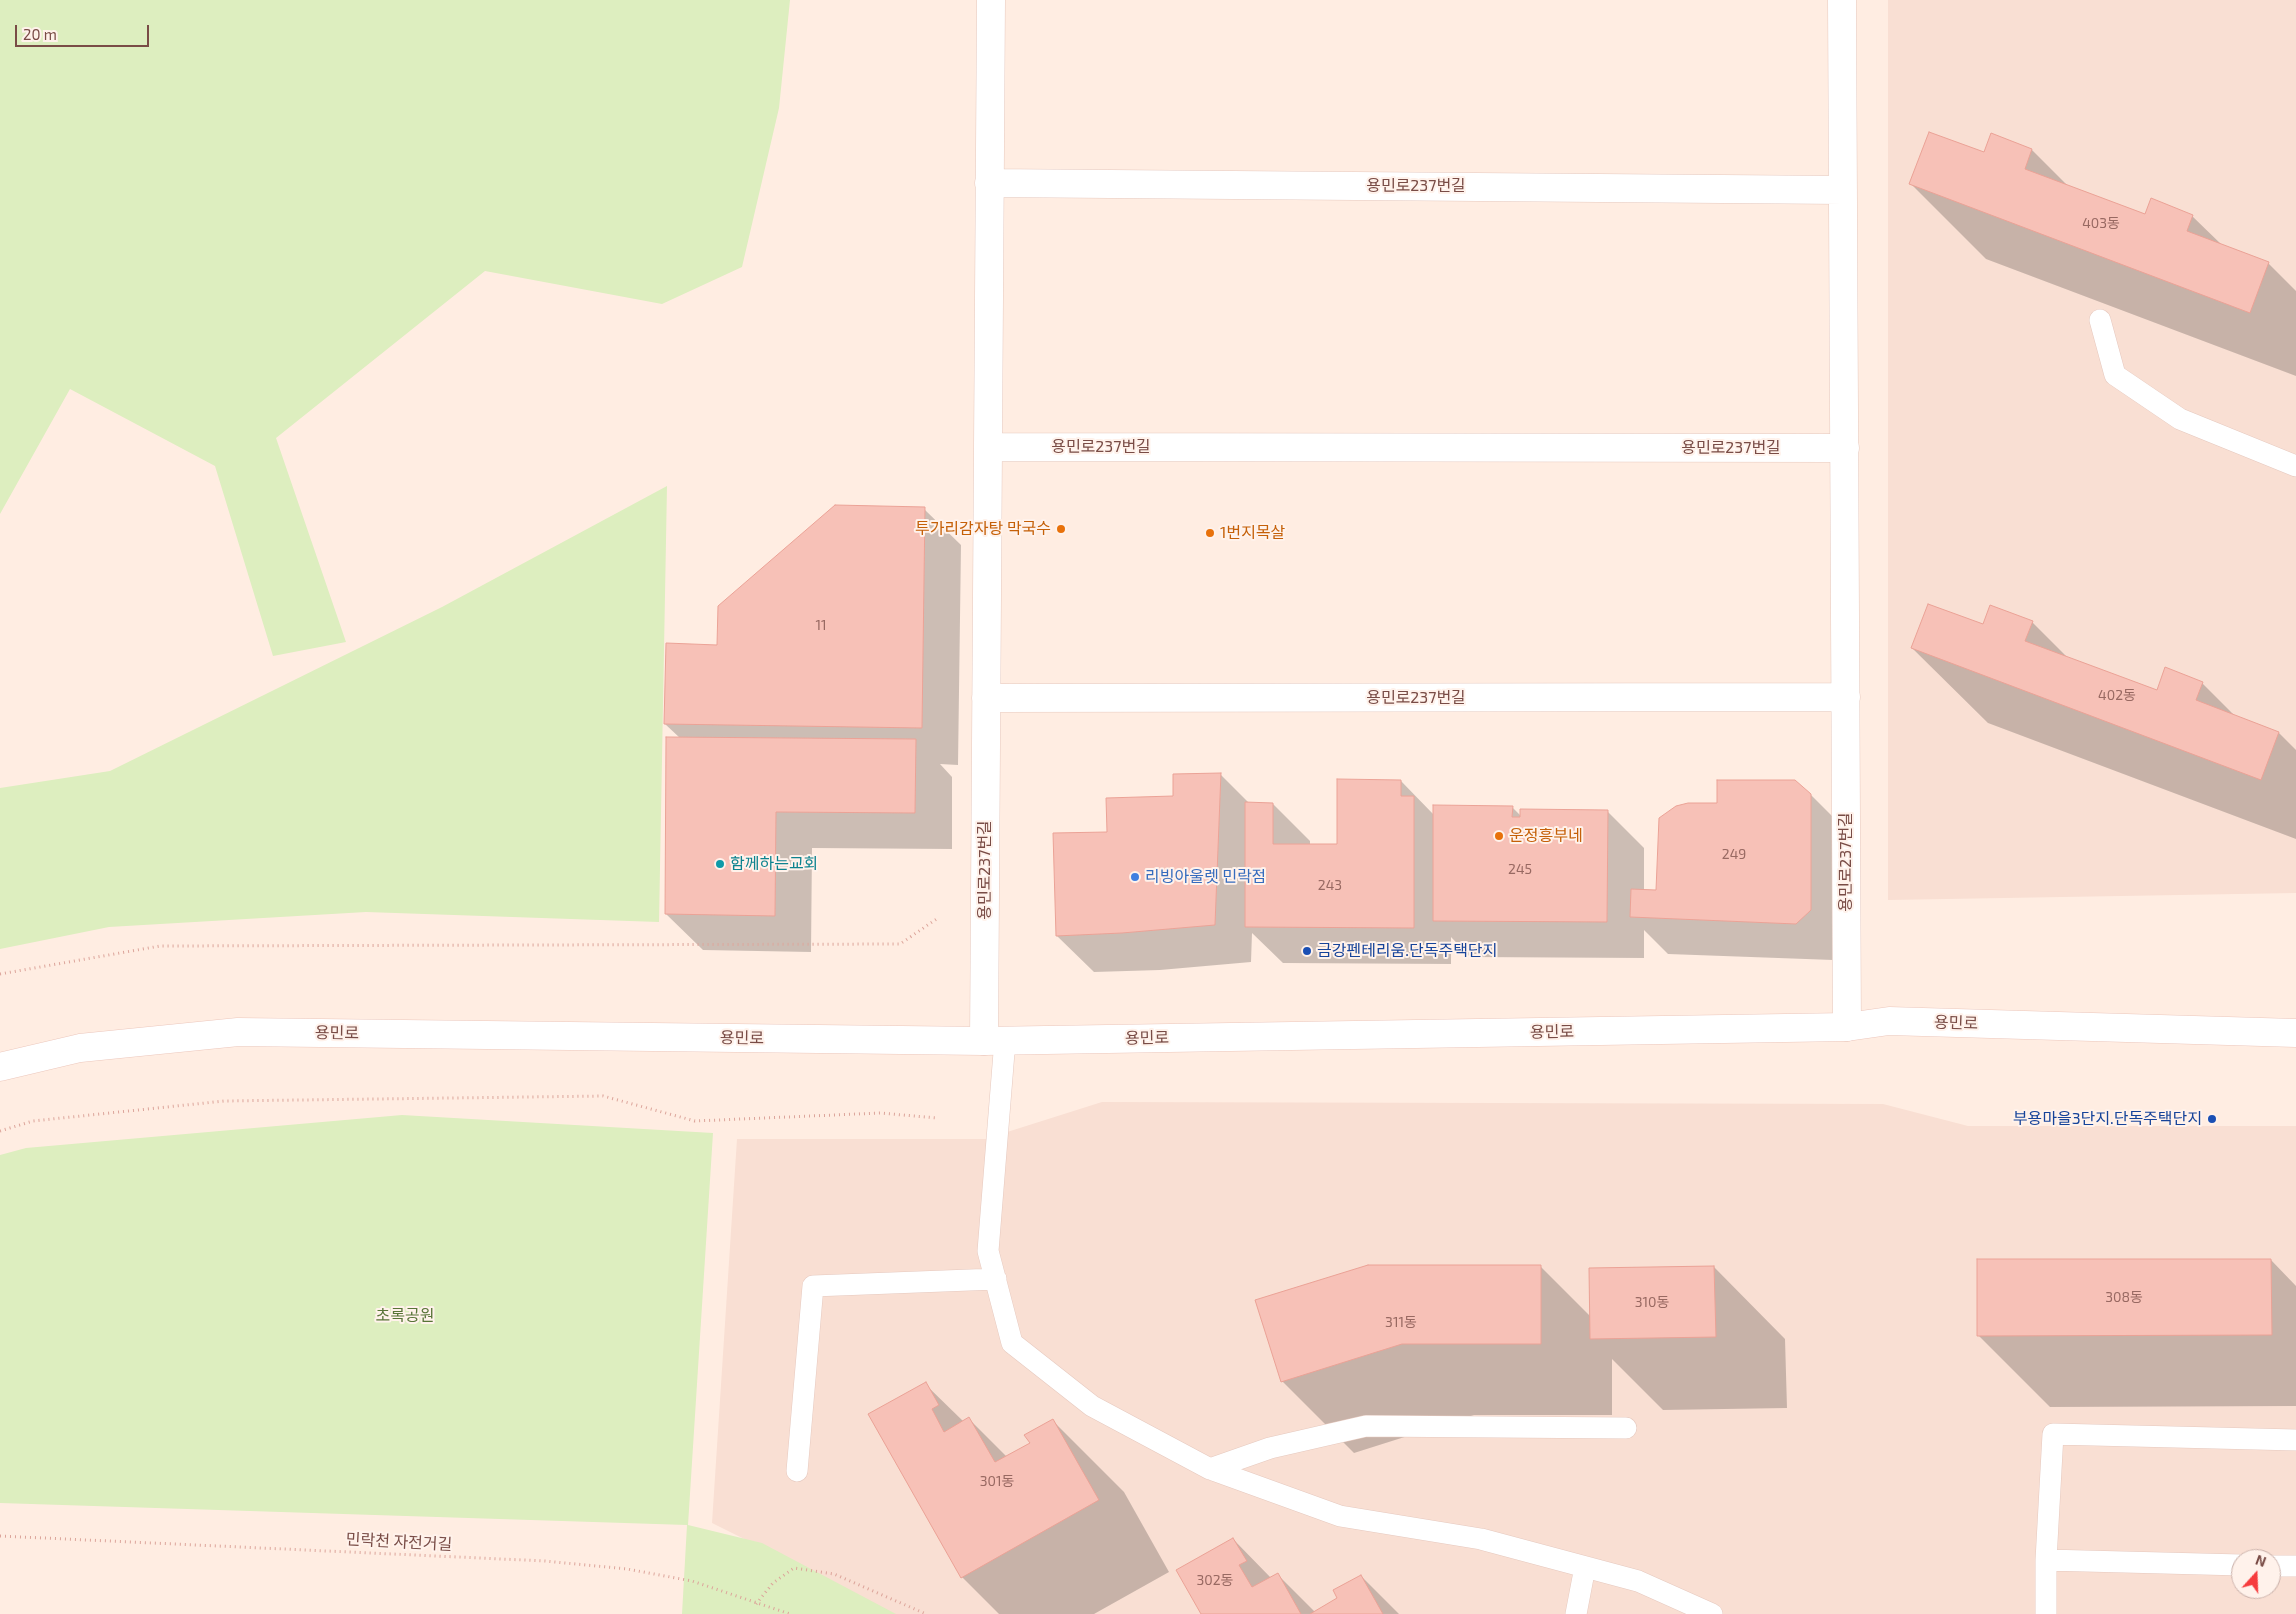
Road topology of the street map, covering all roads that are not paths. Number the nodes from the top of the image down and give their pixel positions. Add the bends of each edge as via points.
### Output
1 (991, 0) edge
2 (1842, 0) edge
3 (989, 183) junction
4 (1843, 190) junction
5 (2100, 320) dead end
6 (988, 447) junction
7 (1845, 448) junction
8 (2296, 466) edge
9 (1846, 697) junction
10 (986, 698) junction
11 (1846, 1027) junction
12 (2296, 1033) edge
13 (995, 1041) junction
14 (0, 1067) edge
15 (996, 1279) junction
16 (1626, 1428) dead end
17 (2296, 1440) edge
18 (1210, 1469) junction
19 (797, 1471) dead end
20 (2046, 1560) junction
21 (2231, 1565) edge
22 (2281, 1566) edge
23 (2296, 1566) edge
24 (1585, 1567) junction
25 (1576, 1614) edge
26 (1712, 1614) edge
27 (2046, 1614) edge

1 - 3 street, 용민로237번길
2 - 4 street, 용민로237번길
3 - 4 street, 용민로237번길
3 - 6 street, 용민로237번길
4 - 7 street, 용민로237번길
5 - 8 lane via 2115,375 2180,420
6 - 7 street, 용민로237번길
6 - 10 street, 용민로237번길
7 - 9 street, 용민로237번길
9 - 10 street, 용민로237번길
9 - 11 street, 용민로237번길
10 - 13 street, 용민로237번길
11 - 12 street, 용민로 via 1890,1021
11 - 13 street, 용민로
13 - 14 street, 용민로 via 238,1032 80,1048
13 - 15 lane via 988,1251
15 - 18 lane via 1012,1343 1092,1406
15 - 19 lane via 812,1286
16 - 18 lane via 1366,1426 1270,1448
17 - 20 lane via 2053,1434
18 - 24 lane via 1340,1516 1481,1539
20 - 21 lane
20 - 27 lane
22 - 23 lane
24 - 25 lane
24 - 26 lane via 1638,1581

